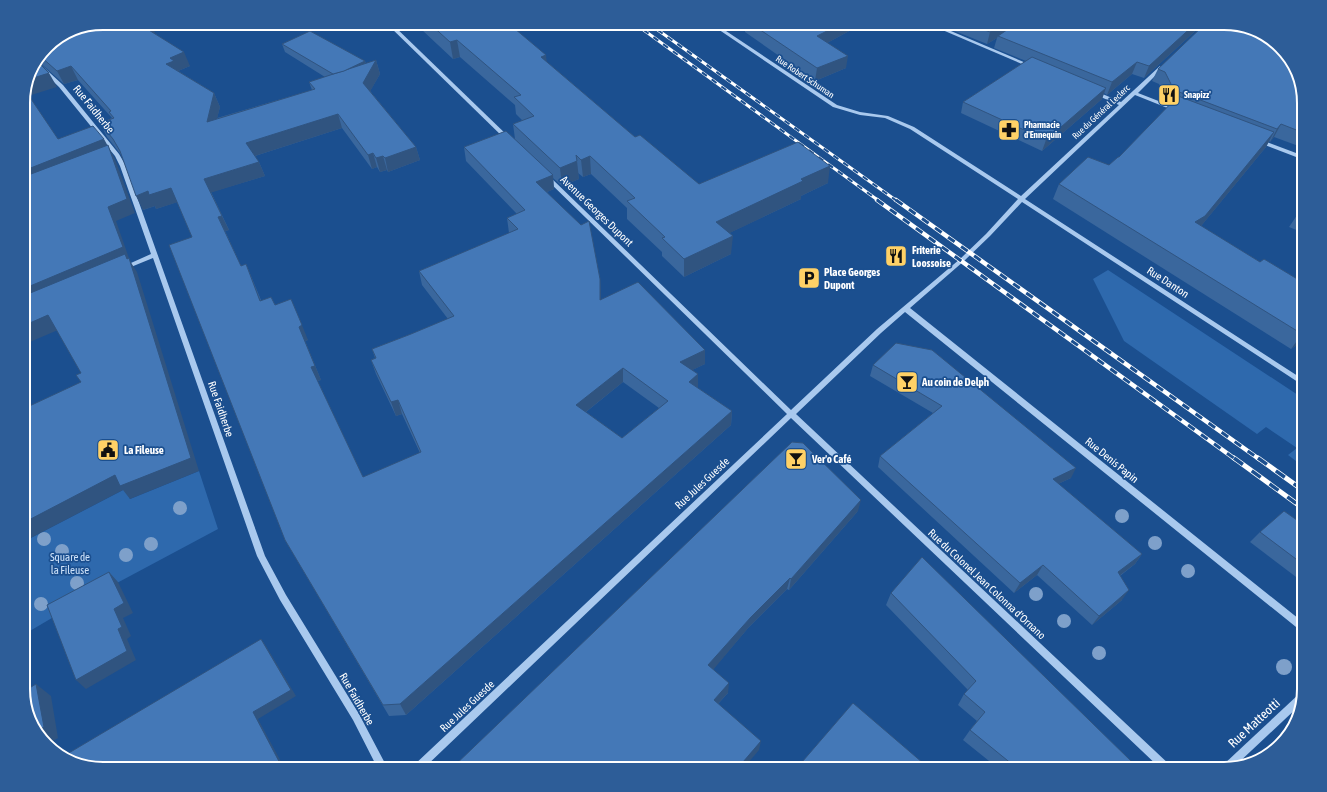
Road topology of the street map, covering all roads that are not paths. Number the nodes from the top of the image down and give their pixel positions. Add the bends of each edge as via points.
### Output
1 (395, 30) edge
2 (721, 30) edge
3 (945, 30) edge
4 (994, 44) edge
5 (988, 48) junction
6 (1169, 61) edge
7 (40, 66) edge
8 (1037, 69) edge
9 (1093, 92) edge
10 (1134, 93) junction
11 (1122, 104) junction
12 (1180, 111) edge
13 (1253, 138) edge
14 (512, 144) edge
15 (1297, 155) edge
16 (540, 171) edge
17 (1021, 199) junction
18 (1005, 215) joint
19 (155, 255) junction
20 (121, 270) edge
21 (906, 309) junction
22 (1297, 377) edge
23 (791, 414) junction
24 (1297, 622) edge
25 (1295, 703) edge
26 (1234, 761) edge
27 (379, 762) edge
28 (423, 762) edge
29 (1161, 762) edge

1 - 14 street
2 - 17 street, Rue Robert Schuman via 826,101 846,110 900,122
3 - 5 street
4 - 5 street
5 - 8 street
6 - 10 street, Rue du Général Leclerc
7 - 19 street, Rue Faidherbe via 61,86 123,166
9 - 11 street
10 - 11 street, Rue du Général Leclerc
10 - 12 street
11 - 17 street, Rue du Général Leclerc
13 - 15 street
16 - 23 street, Avenue Georges Dupont
17 - 18 street, Rue du Général Leclerc
17 - 22 street, Rue Danton
18 - 21 street, Rue Jules Guesde via 979,244
19 - 20 street
19 - 27 street, Rue Faidherbe via 261,556 278,589 356,717
21 - 23 street, Rue Jules Guesde
21 - 24 street, Rue Denis Papin
23 - 28 street, Rue Jules Guesde
23 - 29 street, Rue du Colonel Jean Colonna d'Ornano
25 - 26 street, Rue Matteotti

